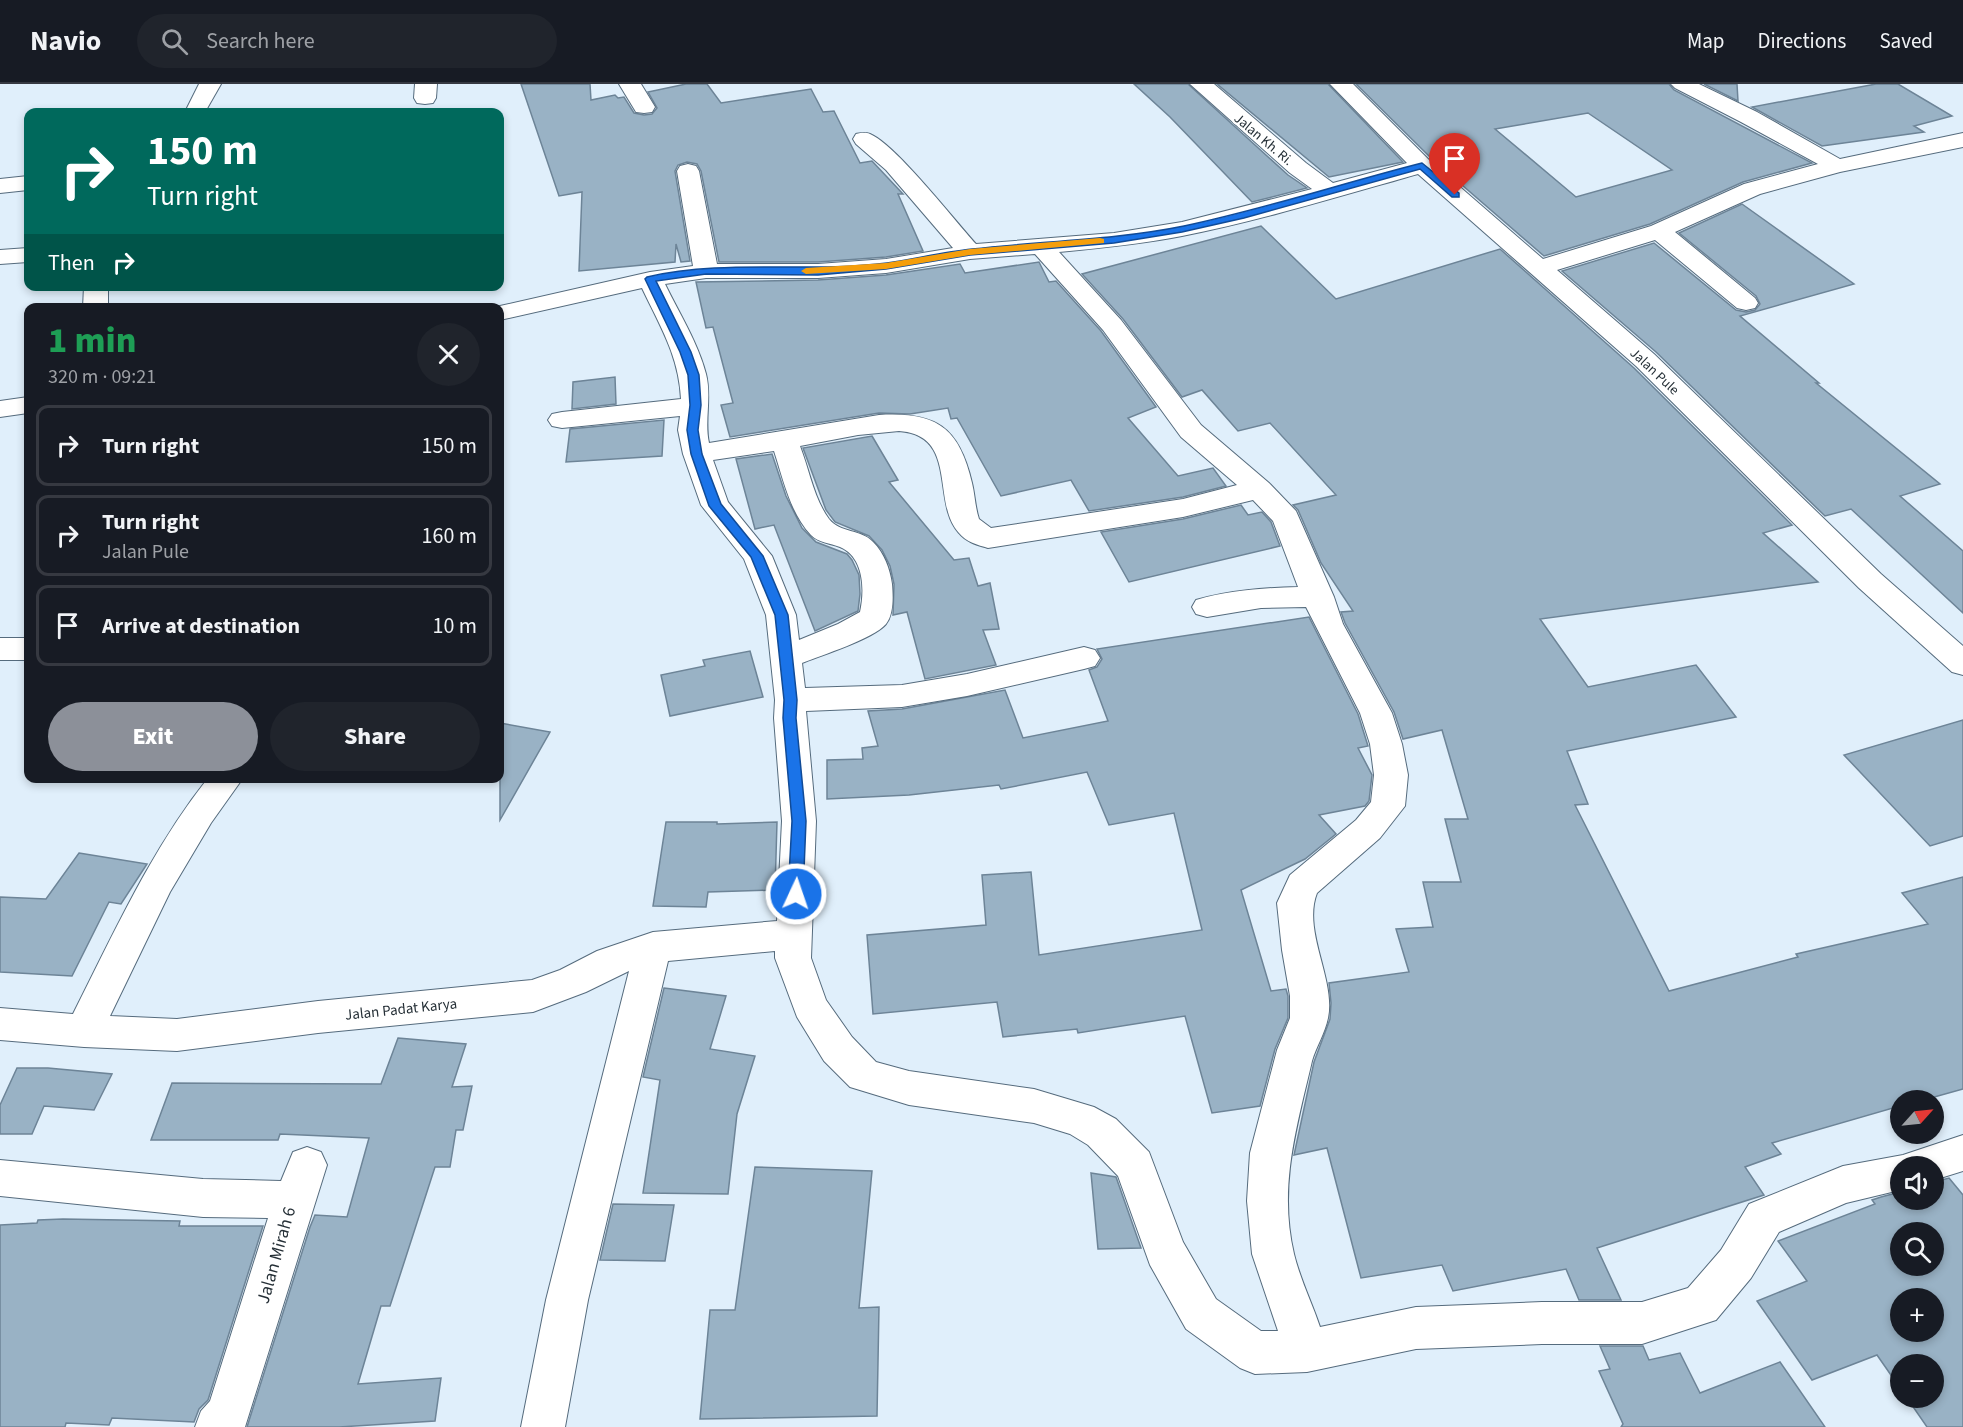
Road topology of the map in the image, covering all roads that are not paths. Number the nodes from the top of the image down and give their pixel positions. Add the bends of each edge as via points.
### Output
1 (210, 84) edge
2 (630, 84) edge
3 (1201, 84) edge
4 (1341, 84) edge
5 (1682, 84) edge
6 (644, 107) dead end
7 (197, 108) edge
8 (864, 139) dead end
9 (1963, 140) edge
10 (1422, 166) junction
11 (1837, 166) junction
12 (688, 171) dead end
13 (24, 183) edge
14 (0, 186) edge
15 (1329, 191) junction
16 (1659, 231) junction
17 (1041, 246) junction
18 (970, 252) junction
19 (24, 255) edge
20 (0, 257) edge
21 (1539, 268) junction
22 (706, 271) junction
23 (650, 279) junction
24 (1746, 303) dead end
25 (504, 311) edge
26 (695, 405) junction
27 (24, 406) edge
28 (0, 409) edge
29 (562, 420) dead end
30 (784, 440) junction
31 (697, 454) junction
32 (1259, 489) junction
33 (1319, 597) junction
34 (1207, 607) dead end
35 (0, 649) edge
36 (24, 649) edge
37 (786, 657) junction
38 (1084, 658) dead end
39 (1963, 664) edge
40 (791, 700) junction
41 (223, 783) edge
42 (794, 934) junction
43 (653, 947) junction
44 (0, 1024) edge
45 (84, 1031) junction
46 (1963, 1153) edge
47 (1944, 1159) edge
48 (1890, 1174) edge
49 (0, 1178) edge
50 (1307, 1351) junction
51 (217, 1427) edge
52 (543, 1427) edge

1 - 7 street
2 - 6 street
3 - 15 street, Jalan Kh. Ri.
4 - 10 street, Jalan Pule
5 - 11 street
8 - 18 street via 894,165
9 - 11 street
10 - 15 street
10 - 21 street, Jalan Pule
11 - 16 street via 1752,189
12 - 22 street
13 - 14 street
15 - 17 street via 1182,229
16 - 21 street
16 - 24 street
17 - 18 street
17 - 32 street via 1112,325 1191,431
18 - 22 street via 818,272
19 - 20 street
21 - 39 street, Jalan Pule via 1645,360 1870,581
22 - 23 street
23 - 25 street
23 - 26 street via 685,352 693,375
26 - 29 street
26 - 31 street via 692,430
27 - 28 street
30 - 31 street
30 - 32 street via 902,422 926,427 939,437 957,476 963,521 973,533 988,538 1183,508
30 - 37 street via 821,528 855,542 864,550 878,592 874,618
31 - 37 street via 715,506 757,556 781,615
32 - 33 street via 1286,518
33 - 34 street via 1261,598
33 - 50 street via 1328,624 1376,713 1392,775 1388,806 1368,830 1302,885 1295,903 1309,1018 1296,1050 1270,1153 1267,1201 1273,1254
35 - 36 street
37 - 40 street
38 - 40 street via 967,686 902,696
40 - 42 street via 799,821
41 - 45 street via 154,885
42 - 43 street, Jalan Padat Karya
42 - 50 street via 793,958 810,1006 838,1049 864,1075 909,1088 1034,1106 1080,1119 1102,1132 1136,1165 1165,1251 1201,1314 1256,1353
43 - 45 street, Jalan Padat Karya via 533,996 177,1035
43 - 52 street via 567,1300
44 - 45 street, Jalan Padat Karya
46 - 47 street
48 - 50 street via 1843,1185 1764,1218 1736,1264 1701,1305 1641,1323 1416,1328
49 - 51 street, Jalan Mirah 6 via 203,1198 301,1182 228,1414

